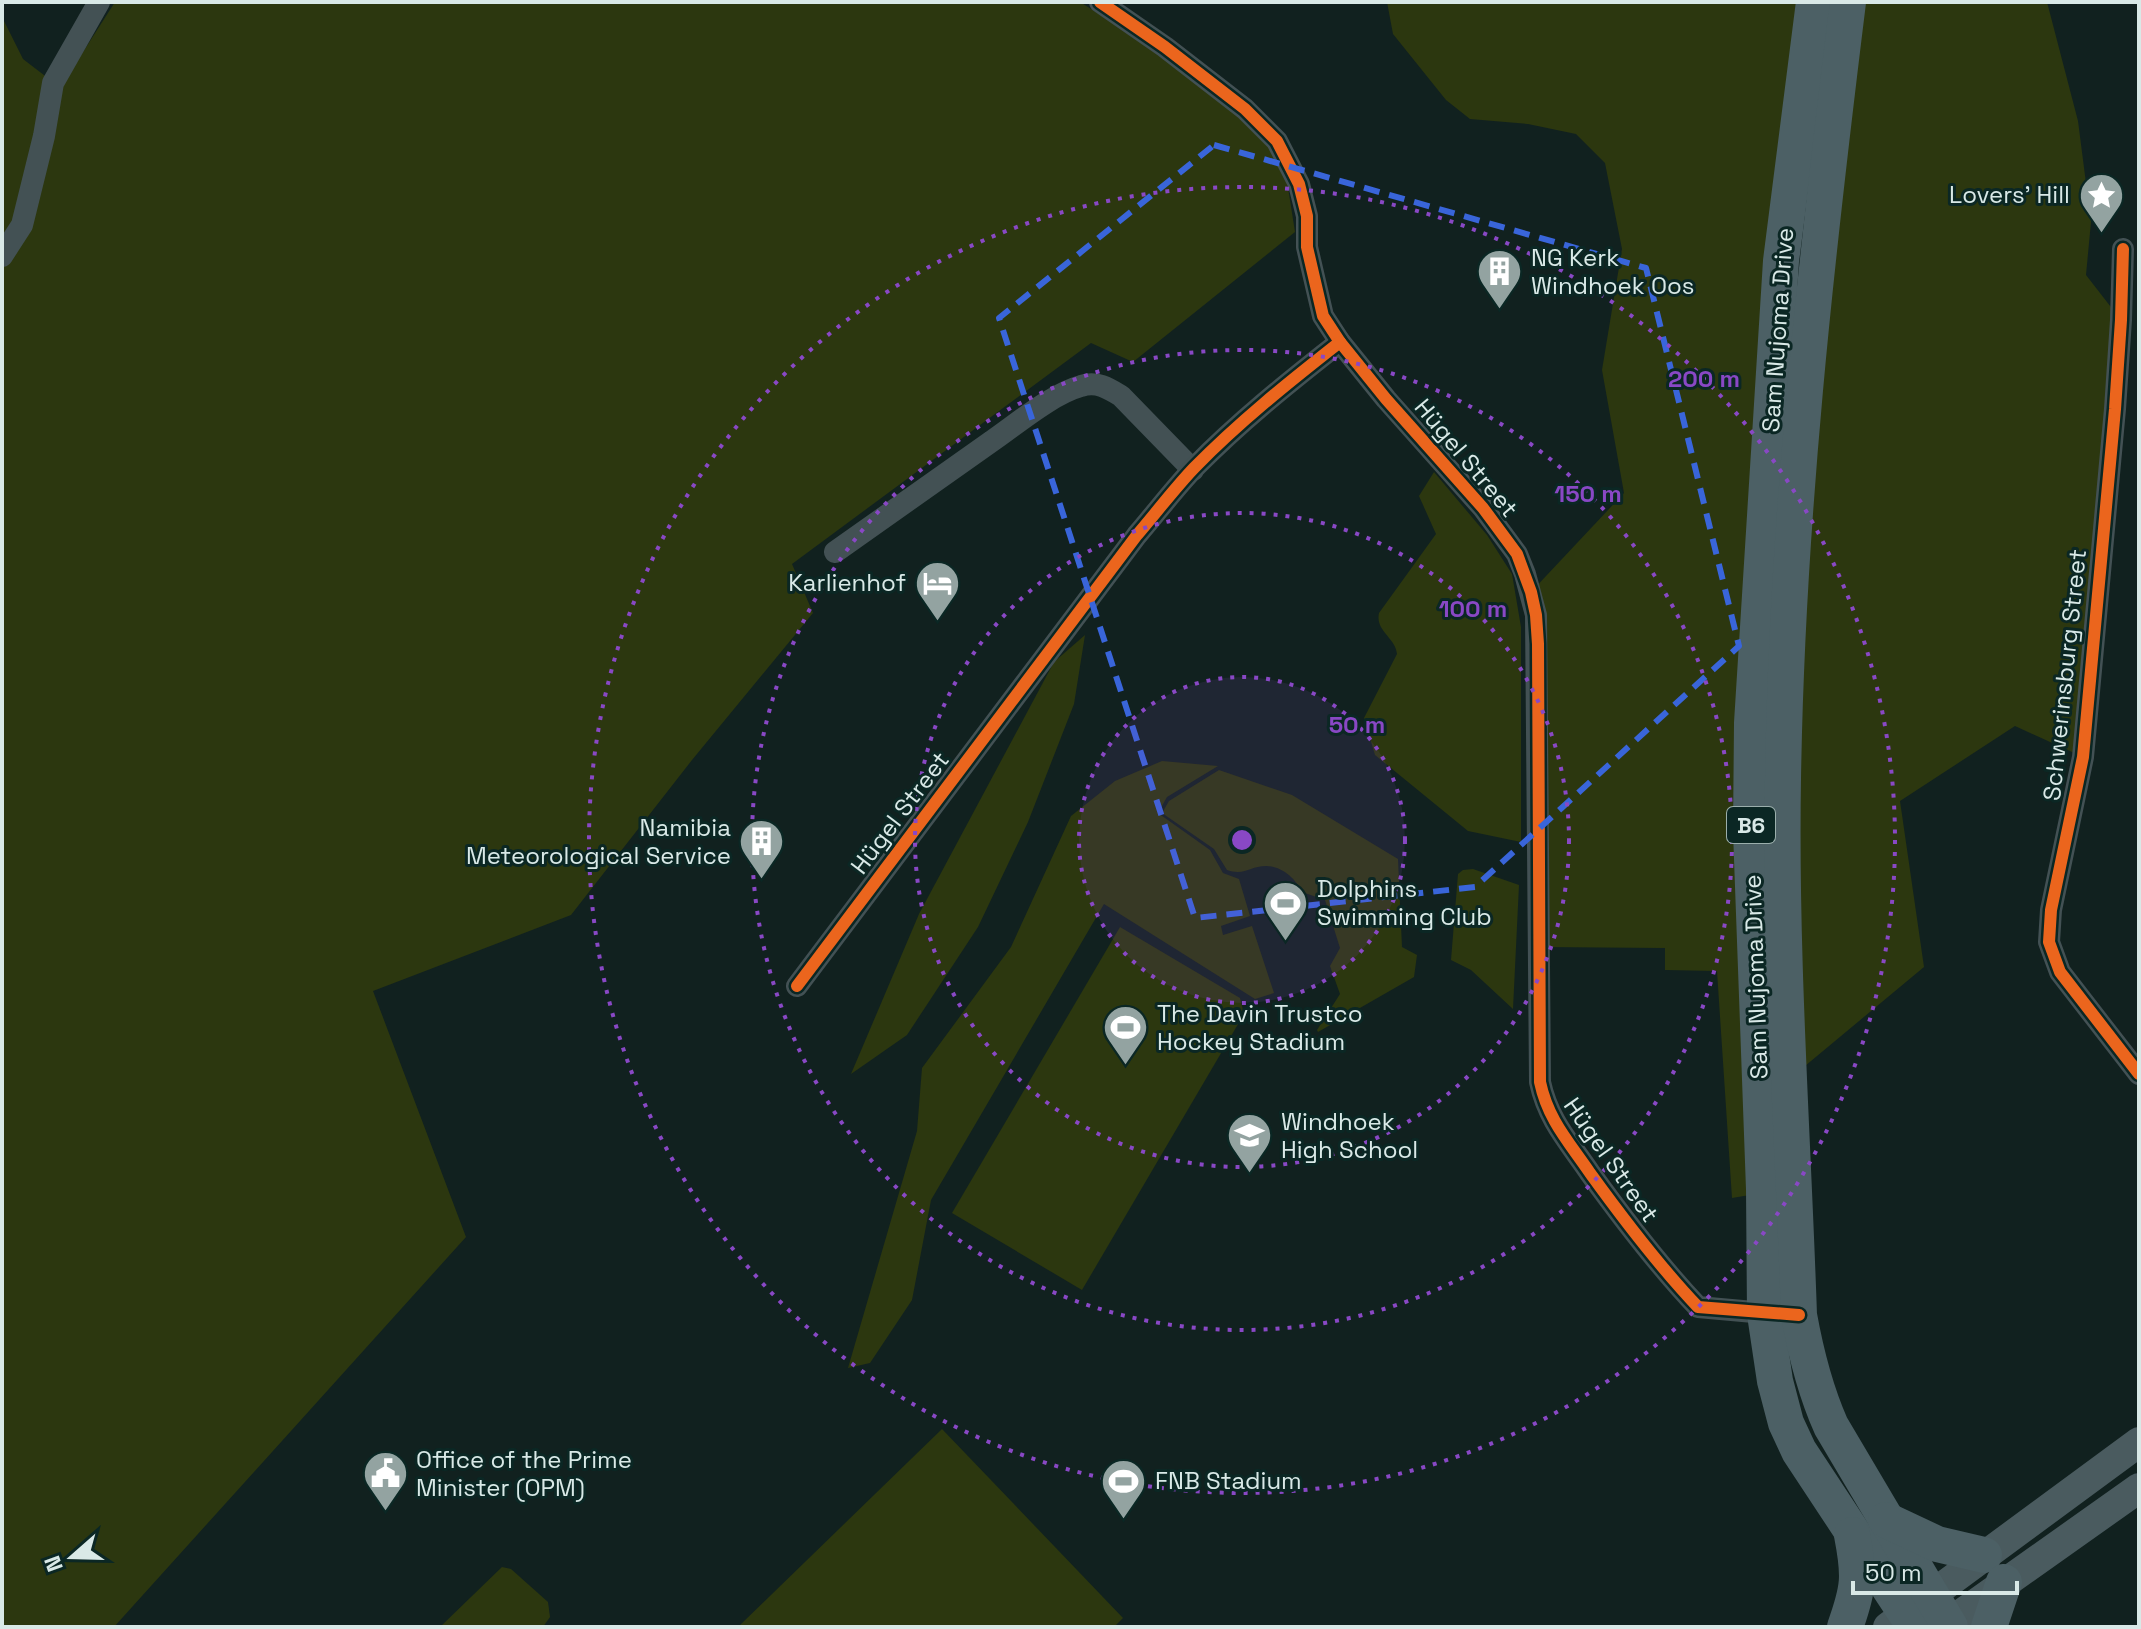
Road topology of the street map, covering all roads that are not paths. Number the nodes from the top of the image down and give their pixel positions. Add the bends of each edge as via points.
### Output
1 (99, 2) edge
2 (1100, 2) edge
3 (1814, 2) edge
4 (1848, 2) edge
5 (2123, 249) dead end
6 (2, 256) edge
7 (1340, 342) junction
8 (1193, 470) junction
9 (835, 552) dead end
10 (797, 986) dead end
11 (2135, 1062) edge
12 (1782, 1314) junction
13 (2139, 1442) edge
14 (2139, 1488) edge
15 (1886, 1520) junction
16 (1852, 1532) junction
17 (1994, 1568) junction
18 (1927, 1620) edge
19 (1845, 1627) edge
20 (1989, 1627) edge

1 - 6 street via 53,83 22,225
2 - 7 street via 1245,109 1277,141 1299,184 1323,316
3 - 12 highway, Sam Nujoma Drive / B6 via 1781,261 1752,723 1764,1189
4 - 12 highway, Sam Nujoma Drive / B6 via 1805,387 1783,777
5 - 11 street, Schwerinsburg Street via 2116,394 2083,757 2049,942 2060,972
7 - 8 street, Hügel Street
7 - 12 street, Hügel Street via 1483,508 1517,554 1531,592 1538,644 1540,1082 1548,1112 1662,1269 1698,1307
8 - 9 street via 1121,396 1095,384 1084,385 1018,423
8 - 10 street, Hügel Street via 1128,547
12 - 15 highway, Sam Nujoma Drive / B6 via 1806,1356 1831,1426
12 - 16 highway, Sam Nujoma Drive / B6 via 1775,1381 1786,1423
13 - 17 main road
14 - 17 main road
15 - 17 highway
15 - 18 highway, Sam Nujoma Drive / B6
16 - 18 highway, Sam Nujoma Drive / B6
16 - 19 highway via 1858,1589
17 - 18 main road
17 - 20 highway

